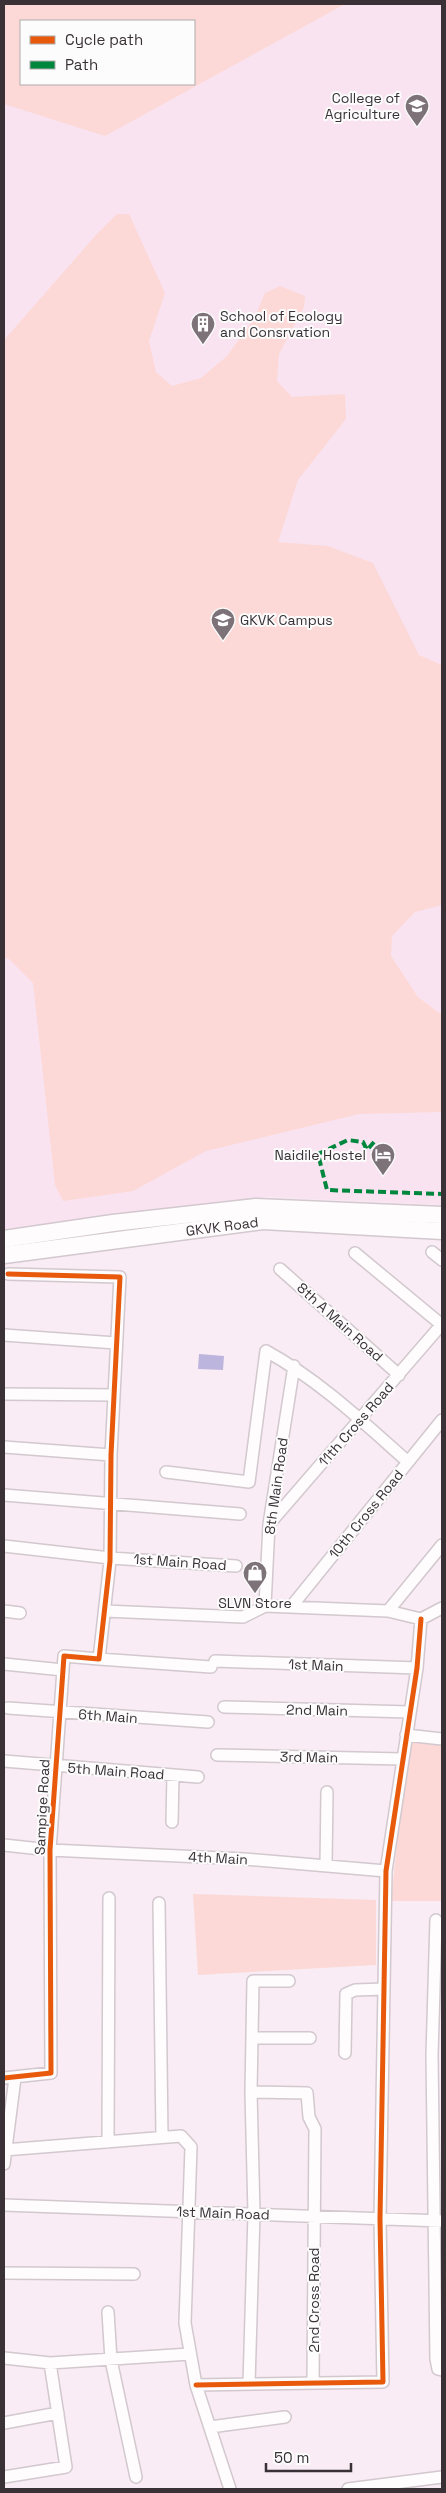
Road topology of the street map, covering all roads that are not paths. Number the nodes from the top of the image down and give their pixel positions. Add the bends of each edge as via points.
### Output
1 (442, 1215) edge
2 (442, 1231) edge
3 (114, 1232) junction
4 (4, 1239) edge
5 (432, 1252) dead end
6 (355, 1253) dead end
7 (4, 1255) edge
8 (442, 1260) edge
9 (280, 1268) dead end
10 (8, 1274) dead end
11 (442, 1325) edge
12 (4, 1336) edge
13 (116, 1343) junction
14 (294, 1366) junction
15 (399, 1375) junction
16 (4, 1394) edge
17 (114, 1395) junction
18 (359, 1418) junction
19 (442, 1420) edge
20 (4, 1447) edge
21 (111, 1455) junction
22 (408, 1462) junction
23 (166, 1472) dead end
24 (4, 1494) edge
25 (110, 1504) junction
26 (240, 1514) dead end
27 (269, 1524) junction
28 (442, 1545) edge
29 (4, 1546) edge
30 (110, 1558) junction
31 (236, 1566) dead end
32 (265, 1606) junction
33 (291, 1607) junction
34 (442, 1608) edge
35 (4, 1611) edge
36 (105, 1611) junction
37 (388, 1611) junction
38 (20, 1613) dead end
39 (422, 1619) junction
40 (99, 1659) junction
41 (4, 1664) edge
42 (417, 1668) junction
43 (63, 1670) junction
44 (224, 1707) dead end
45 (8, 1708) dead end
46 (410, 1712) junction
47 (60, 1713) junction
48 (208, 1722) dead end
49 (406, 1735) junction
50 (442, 1739) edge
51 (217, 1755) dead end
52 (402, 1759) junction
53 (4, 1761) edge
54 (56, 1767) junction
55 (173, 1775) junction
56 (198, 1777) dead end
57 (327, 1792) dead end
58 (172, 1822) dead end
59 (4, 1845) edge
60 (50, 1850) junction
61 (326, 1865) junction
62 (386, 1871) junction
63 (109, 1898) dead end
64 (159, 1903) dead end
65 (436, 1920) dead end
66 (289, 1981) dead end
67 (384, 1990) junction
68 (437, 2024) edge
69 (252, 2038) junction
70 (310, 2038) dead end
71 (345, 2053) dead end
72 (9, 2078) edge
73 (251, 2092) junction
74 (162, 2137) junction
75 (108, 2142) junction
76 (5, 2150) edge
77 (4, 2164) edge
78 (4, 2205) edge
79 (190, 2212) junction
80 (254, 2214) junction
81 (314, 2216) junction
82 (380, 2219) junction
83 (438, 2221) edge
84 (4, 2273) edge
85 (134, 2274) dead end
86 (108, 2312) dead end
87 (190, 2354) junction
88 (4, 2358) edge
89 (112, 2360) junction
90 (50, 2363) junction
91 (440, 2369) edge
92 (313, 2383) junction
93 (249, 2384) junction
94 (196, 2385) junction
95 (58, 2413) junction
96 (285, 2417) dead end
97 (4, 2423) edge
98 (210, 2427) junction
99 (136, 2476) dead end
100 (4, 2477) edge
101 (442, 2477) edge
102 (230, 2489) edge
103 (348, 2489) edge

1 - 3 main road, GKVK Road via 256,1207
2 - 3 main road, GKVK Road via 263,1221
3 - 4 main road, GKVK Road
3 - 7 main road, GKVK Road
5 - 8 street
6 - 11 street
9 - 15 street, 8th A Main Road
10 - 13 street via 120,1277
11 - 15 street, 11th Cross Road
12 - 13 street
13 - 17 street
14 - 18 street
14 - 23 street via 266,1351 249,1482
14 - 27 street, 8th Main Road
15 - 18 street, 11th Cross Road
16 - 17 street
17 - 21 street
18 - 22 street
18 - 27 street, 11th Cross Road
19 - 22 street, 10th Cross Road
20 - 21 street
21 - 25 street
22 - 33 street, 10th Cross Road
24 - 25 street
25 - 26 street
25 - 30 street
27 - 32 street, 8th Main Road
28 - 37 street
29 - 30 street, 1st Main Road
30 - 31 street, 1st Main Road
30 - 36 street
32 - 33 street
32 - 36 street via 243,1617
33 - 37 street
34 - 39 street
35 - 38 street
36 - 40 street
37 - 39 street
39 - 42 street
40 - 42 street, 1st Main
40 - 43 street via 64,1656
41 - 43 street
42 - 46 street
43 - 47 street, Sampige Road
44 - 46 street, 2nd Main
45 - 47 street, 6th Main
46 - 49 street
47 - 48 street, 6th Main
47 - 54 street, Sampige Road
49 - 50 street
49 - 52 street
51 - 52 street, 3rd Main
52 - 62 street
53 - 54 street, 5th Main Road
54 - 55 street, 5th Main Road
54 - 60 street, Sampige Road
55 - 56 street, 5th Main Road
55 - 58 street
57 - 61 street
59 - 60 street, 4th Main
60 - 61 street, 4th Main via 244,1858
60 - 72 street, Sampige Road via 50,2073
61 - 62 street, 4th Main
62 - 67 street
63 - 75 street
64 - 74 street
65 - 68 street
66 - 69 street via 253,1981
67 - 71 street via 355,1990 346,1994
67 - 82 street
68 - 83 street
69 - 70 street
69 - 73 street
72 - 76 street
73 - 80 street
73 - 81 street, 2nd Cross Road via 307,2092 309,2117 315,2129
74 - 75 street
74 - 79 street via 181,2136 191,2147
75 - 76 street
76 - 77 street
78 - 79 street, 1st Main Road
79 - 80 street, 1st Main Road
79 - 87 street via 185,2323
80 - 81 street, 1st Main Road
80 - 93 street
81 - 82 street, 1st Main Road
81 - 92 street, 2nd Cross Road
82 - 83 street, 1st Main Road
82 - 92 street via 383,2382
83 - 91 street via 436,2359
84 - 85 street
86 - 89 street
87 - 89 street
87 - 94 street
88 - 90 street
89 - 90 street
89 - 99 street
90 - 95 street
92 - 93 street
93 - 94 street
94 - 98 street
95 - 97 street
95 - 100 street via 66,2466
96 - 98 street
98 - 102 street
101 - 103 street

